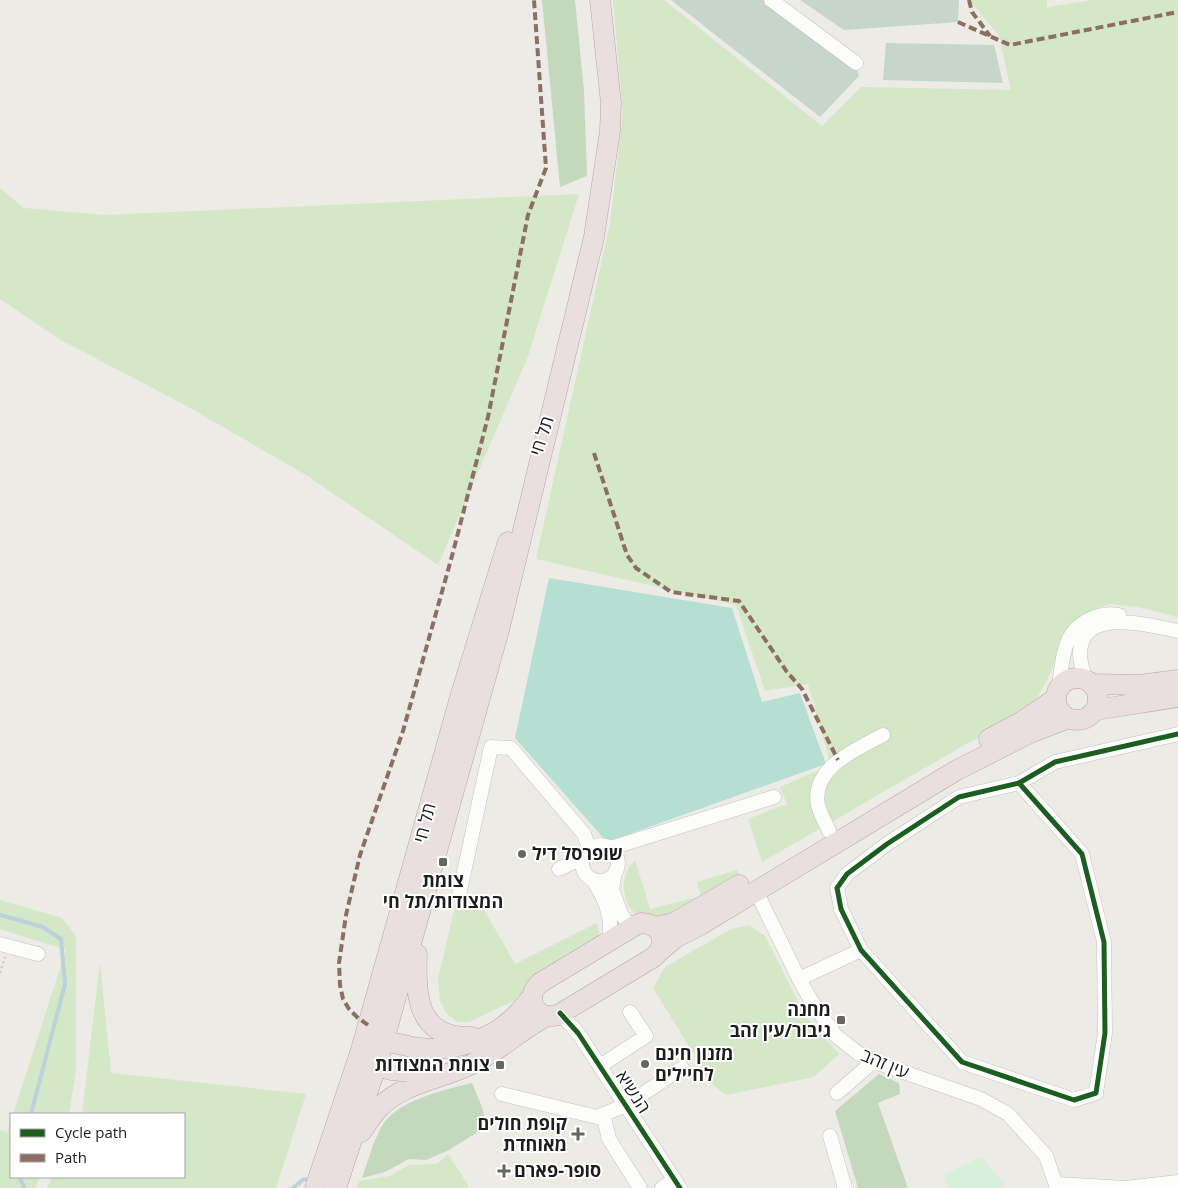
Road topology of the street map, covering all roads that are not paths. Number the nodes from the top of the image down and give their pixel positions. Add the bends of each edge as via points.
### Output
1 (600, 0) edge
2 (771, 0) edge
3 (856, 63) dead end
4 (553, 404) junction
5 (1143, 623) junction
6 (1178, 631) edge
7 (1178, 680) edge
8 (1089, 682) junction
9 (1057, 692) junction
10 (1178, 697) edge
11 (1095, 710) junction
12 (1067, 719) junction
13 (1178, 734) edge
14 (883, 735) dead end
15 (1019, 783) junction
16 (774, 797) dead end
17 (829, 831) junction
18 (611, 848) junction
19 (586, 853) junction
20 (559, 869) dead end
21 (616, 872) junction
22 (592, 879) junction
23 (756, 890) junction
24 (458, 895) dead end
25 (418, 918) junction
26 (645, 926) junction
27 (608, 942) junction
28 (0, 944) edge
29 (861, 950) junction
30 (660, 951) junction
31 (38, 954) dead end
32 (799, 979) junction
33 (532, 997) junction
34 (560, 1012) junction
35 (630, 1012) dead end
36 (486, 1036) junction
37 (384, 1042) junction
38 (361, 1050) junction
39 (874, 1061) junction
40 (377, 1066) junction
41 (600, 1066) junction
42 (682, 1068) dead end
43 (448, 1074) junction
44 (837, 1093) dead end
45 (502, 1094) dead end
46 (626, 1105) junction
47 (603, 1114) junction
48 (830, 1136) dead end
49 (349, 1151) junction
50 (1178, 1182) edge
51 (677, 1184) edge
52 (1057, 1186) edge
53 (314, 1188) edge
54 (336, 1188) edge
55 (640, 1188) edge
56 (662, 1188) edge
57 (846, 1188) edge

1 - 4 highway via 611,103 609,148 594,238
2 - 3 street
4 - 25 highway, תל חי via 499,630
4 - 38 highway, תל חי via 482,622
5 - 6 street
5 - 8 street via 1106,623 1086,635 1080,654
5 - 9 street via 1112,613 1085,620 1071,633 1066,643
7 - 8 highway via 1139,685
8 - 9 highway via 1072,678 1065,681
8 - 11 highway via 1098,696
9 - 12 highway via 1058,710
9 - 17 highway via 1021,722
10 - 11 highway
11 - 12 highway via 1086,719
12 - 23 highway via 1030,733 957,770
13 - 15 street via 1055,762
14 - 17 street via 838,760 823,778 818,806
15 - 29 street via 959,797 847,874 837,888 841,909
15 - 29 street via 1082,854 1104,942 1105,1034 1096,1093 1074,1100 962,1062
16 - 18 street
17 - 26 highway via 674,923
18 - 19 street via 599,844
18 - 21 street via 618,859
19 - 20 street
19 - 22 street via 583,870
19 - 24 street via 584,834 511,748 491,748
21 - 22 street via 606,880
21 - 26 street via 612,889 620,914 626,921
22 - 27 street via 611,921
23 - 30 highway via 675,938
23 - 32 street, עין זהב
25 - 36 highway via 418,1003 437,1029 447,1035
25 - 37 highway, תל חי
26 - 27 highway
26 - 30 highway via 661,935
27 - 33 highway via 540,983
28 - 31 street
29 - 32 street
30 - 34 highway
32 - 39 street, עין זהב via 835,1035
33 - 34 highway via 534,1008 542,1015
33 - 36 highway via 512,1020
34 - 41 street, הנשיא
34 - 43 highway via 531,1024 478,1062
35 - 41 street via 646,1036
36 - 37 highway via 453,1048 434,1050
37 - 38 highway
37 - 40 highway, תל חי
38 - 40 highway
38 - 53 highway, תל חי
39 - 44 street
39 - 52 street, עין זהב via 981,1099 1008,1114 1046,1156
40 - 43 highway via 431,1076
40 - 49 highway, תל חי
41 - 46 street, הנשיא
42 - 46 street
43 - 49 highway via 408,1088 380,1107
45 - 47 street via 596,1117
46 - 47 street
46 - 51 street, הנשיא
47 - 55 street via 609,1139
48 - 57 street
49 - 54 highway, תל חי
50 - 52 street via 1125,1188
51 - 56 street

